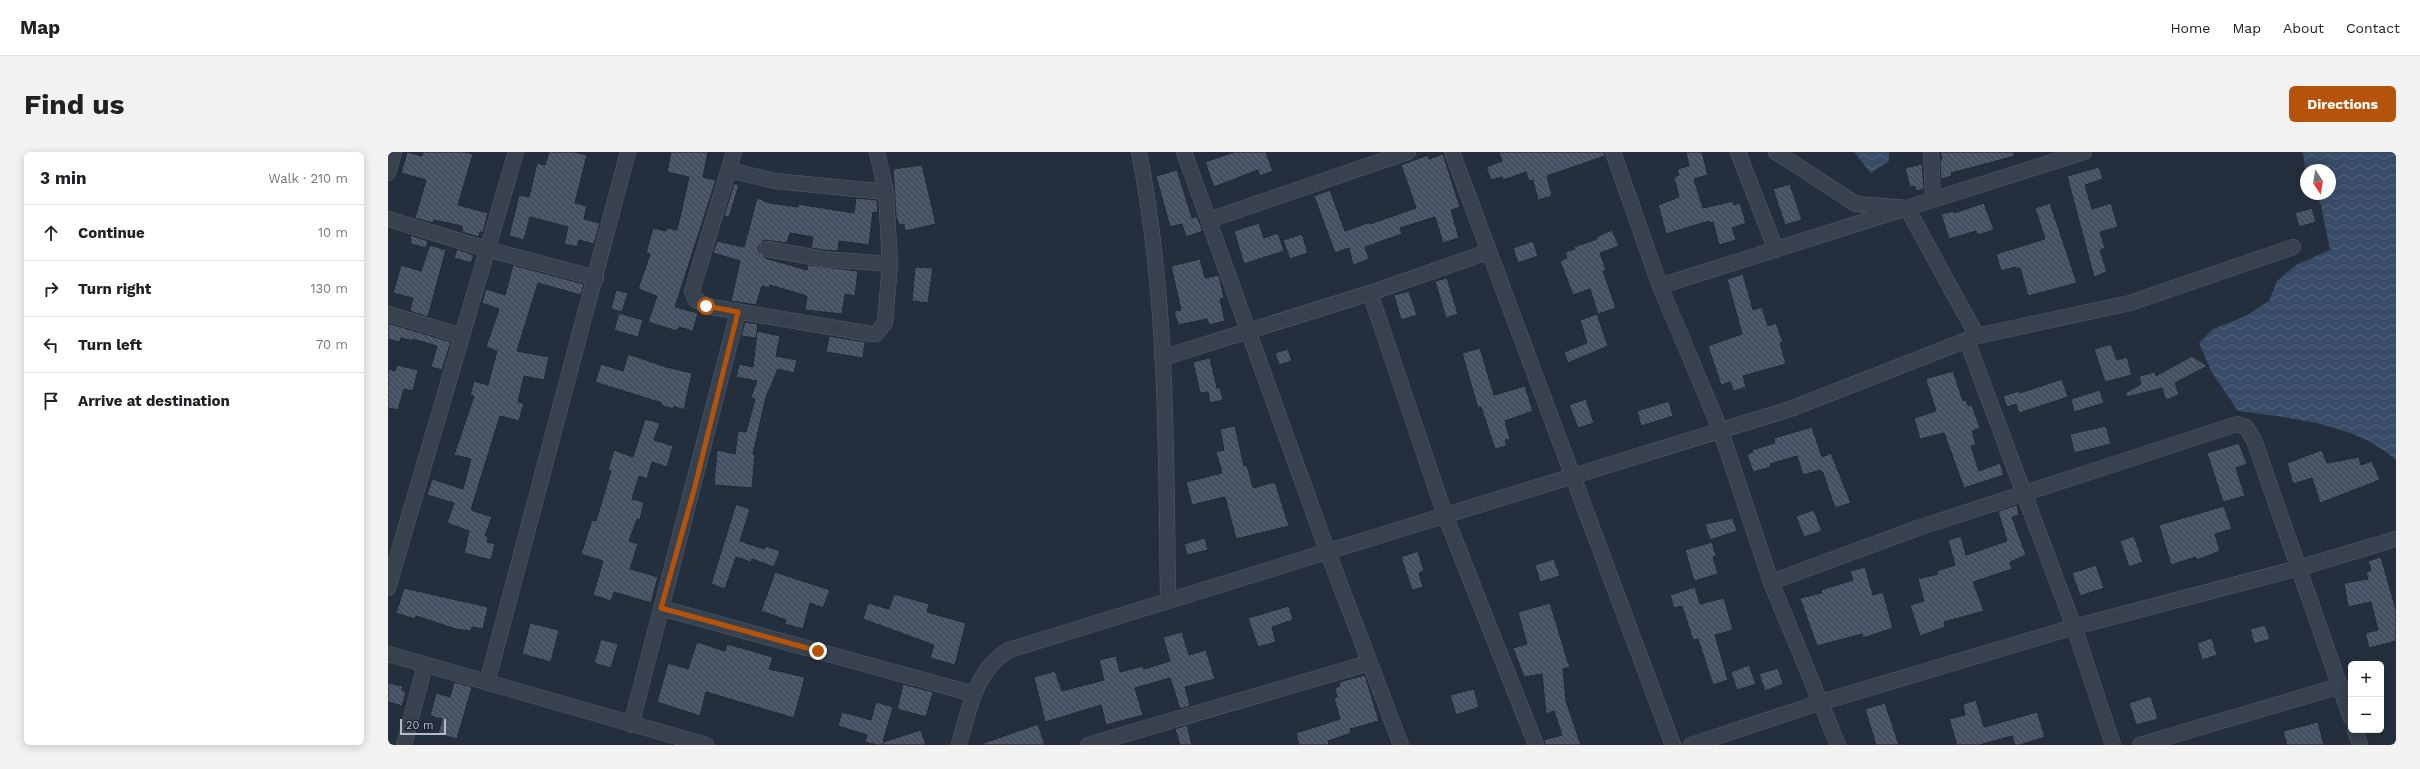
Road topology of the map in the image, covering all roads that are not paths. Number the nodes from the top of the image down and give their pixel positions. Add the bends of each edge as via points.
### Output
1 (394, 152) edge
2 (516, 152) edge
3 (628, 152) edge
4 (734, 152) edge
5 (877, 152) edge
6 (1139, 152) edge
7 (1184, 152) edge
8 (1408, 152) edge
9 (1452, 152) edge
10 (1613, 152) edge
11 (1738, 152) edge
12 (1776, 152) edge
13 (1931, 152) edge
14 (2084, 152) edge
15 (729, 170) junction
16 (388, 173) edge
17 (886, 192) junction
18 (1933, 200) junction
19 (1907, 208) junction
20 (388, 219) edge
21 (1209, 220) junction
22 (2293, 247) dead end
23 (486, 249) junction
24 (767, 249) dead end
25 (1776, 250) junction
26 (1488, 252) junction
27 (890, 264) junction
28 (596, 278) junction
29 (1660, 286) junction
30 (1370, 293) junction
31 (738, 312) junction
32 (388, 314) edge
33 (1248, 331) junction
34 (462, 336) junction
35 (1972, 339) junction
36 (1162, 358) junction
37 (1720, 429) junction
38 (1572, 477) junction
39 (2023, 493) junction
40 (1445, 515) junction
41 (2396, 539) edge
42 (1327, 550) junction
43 (2300, 568) junction
44 (1771, 582) junction
45 (388, 588) edge
46 (1168, 601) junction
47 (661, 608) junction
48 (2074, 627) junction
49 (388, 654) edge
50 (1369, 663) junction
51 (425, 665) junction
52 (487, 682) junction
53 (2340, 686) junction
54 (974, 694) junction
55 (1822, 702) junction
56 (2348, 709) edge
57 (632, 725) junction
58 (2356, 733) edge
59 (404, 745) edge
60 (706, 745) edge
61 (959, 745) edge
62 (1088, 745) edge
63 (1401, 745) edge
64 (1536, 745) edge
65 (1673, 745) edge
66 (1691, 745) edge
67 (1838, 745) edge
68 (2113, 745) edge
69 (2140, 745) edge
70 (2360, 745) edge

1 - 16 street
2 - 23 street
3 - 28 street
4 - 15 street
5 - 17 street
6 - 36 street via 1156,252
7 - 21 street
8 - 21 street
9 - 26 street
10 - 29 street
11 - 25 street
12 - 19 street via 1856,204
13 - 18 street
14 - 18 street
15 - 17 street via 775,181
15 - 31 street via 692,291 695,298 706,306
17 - 27 street
18 - 19 street
19 - 25 street
19 - 35 street
20 - 23 street
21 - 33 street
22 - 35 street via 2130,303
23 - 28 street
23 - 34 street
24 - 27 street via 823,259
25 - 29 street
26 - 30 street
26 - 38 street
27 - 31 street via 885,323 876,334
28 - 52 street
29 - 37 street
30 - 33 street
30 - 40 street
31 - 47 street via 694,490
32 - 34 street
33 - 36 street
33 - 42 street
34 - 45 street
35 - 37 street via 1793,408
35 - 39 street
36 - 46 street via 1167,472
37 - 38 street
37 - 44 street
38 - 40 street
38 - 65 street
39 - 43 street via 2237,424 2246,427 2254,440
39 - 44 street
39 - 48 street
40 - 42 street
40 - 64 street
41 - 43 street
42 - 46 street
42 - 50 street
43 - 48 street
43 - 53 street
44 - 55 street
46 - 54 street via 1008,650 988,666
47 - 54 street
47 - 57 street
48 - 55 street
48 - 68 street
49 - 51 street
50 - 62 street
50 - 63 street
51 - 52 street
51 - 59 street
52 - 57 street
53 - 56 street
53 - 69 street
54 - 61 street
55 - 66 street
55 - 67 street
57 - 60 street
58 - 70 street

